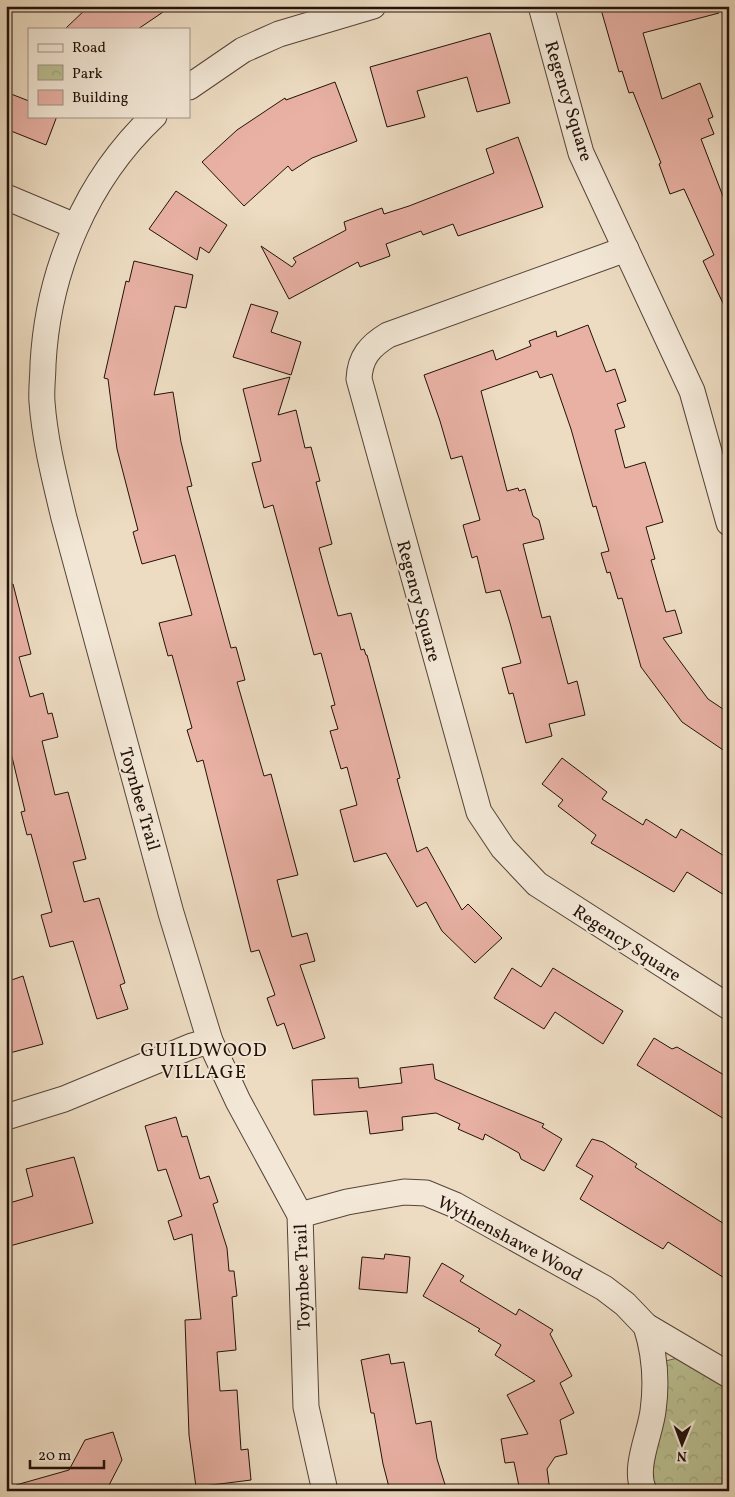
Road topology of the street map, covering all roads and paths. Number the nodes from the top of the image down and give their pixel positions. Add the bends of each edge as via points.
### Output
1 (373, 6) edge
2 (541, 6) edge
3 (190, 86) edge
4 (152, 118) edge
5 (6, 198) edge
6 (75, 226) junction
7 (626, 249) junction
8 (729, 523) edge
9 (729, 1008) edge
10 (210, 1041) junction
11 (6, 1117) edge
12 (300, 1215) junction
13 (646, 1326) junction
14 (729, 1376) edge
15 (325, 1491) edge
16 (644, 1491) edge

1 - 3 street via 279,34 243,50
2 - 7 street, Regency Square via 581,153
4 - 6 street, Toynbee Trail via 103,177
5 - 6 street
6 - 10 street, Toynbee Trail via 53,288 44,345 42,400 49,456 132,774
7 - 8 street, Regency Square via 692,391
7 - 9 street, Regency Square via 388,335 375,342 366,353 360,364 359,379 479,812 503,848 537,884
10 - 11 street via 64,1100
10 - 12 street, Toynbee Trail via 238,1101
12 - 13 street, Wythenshawe Wood via 347,1202 404,1192 426,1193 455,1205 604,1288
12 - 15 street, Toynbee Trail via 306,1407
13 - 14 street, Wythenshawe Wood
13 - 16 street via 655,1370 653,1411 641,1464 640,1483

